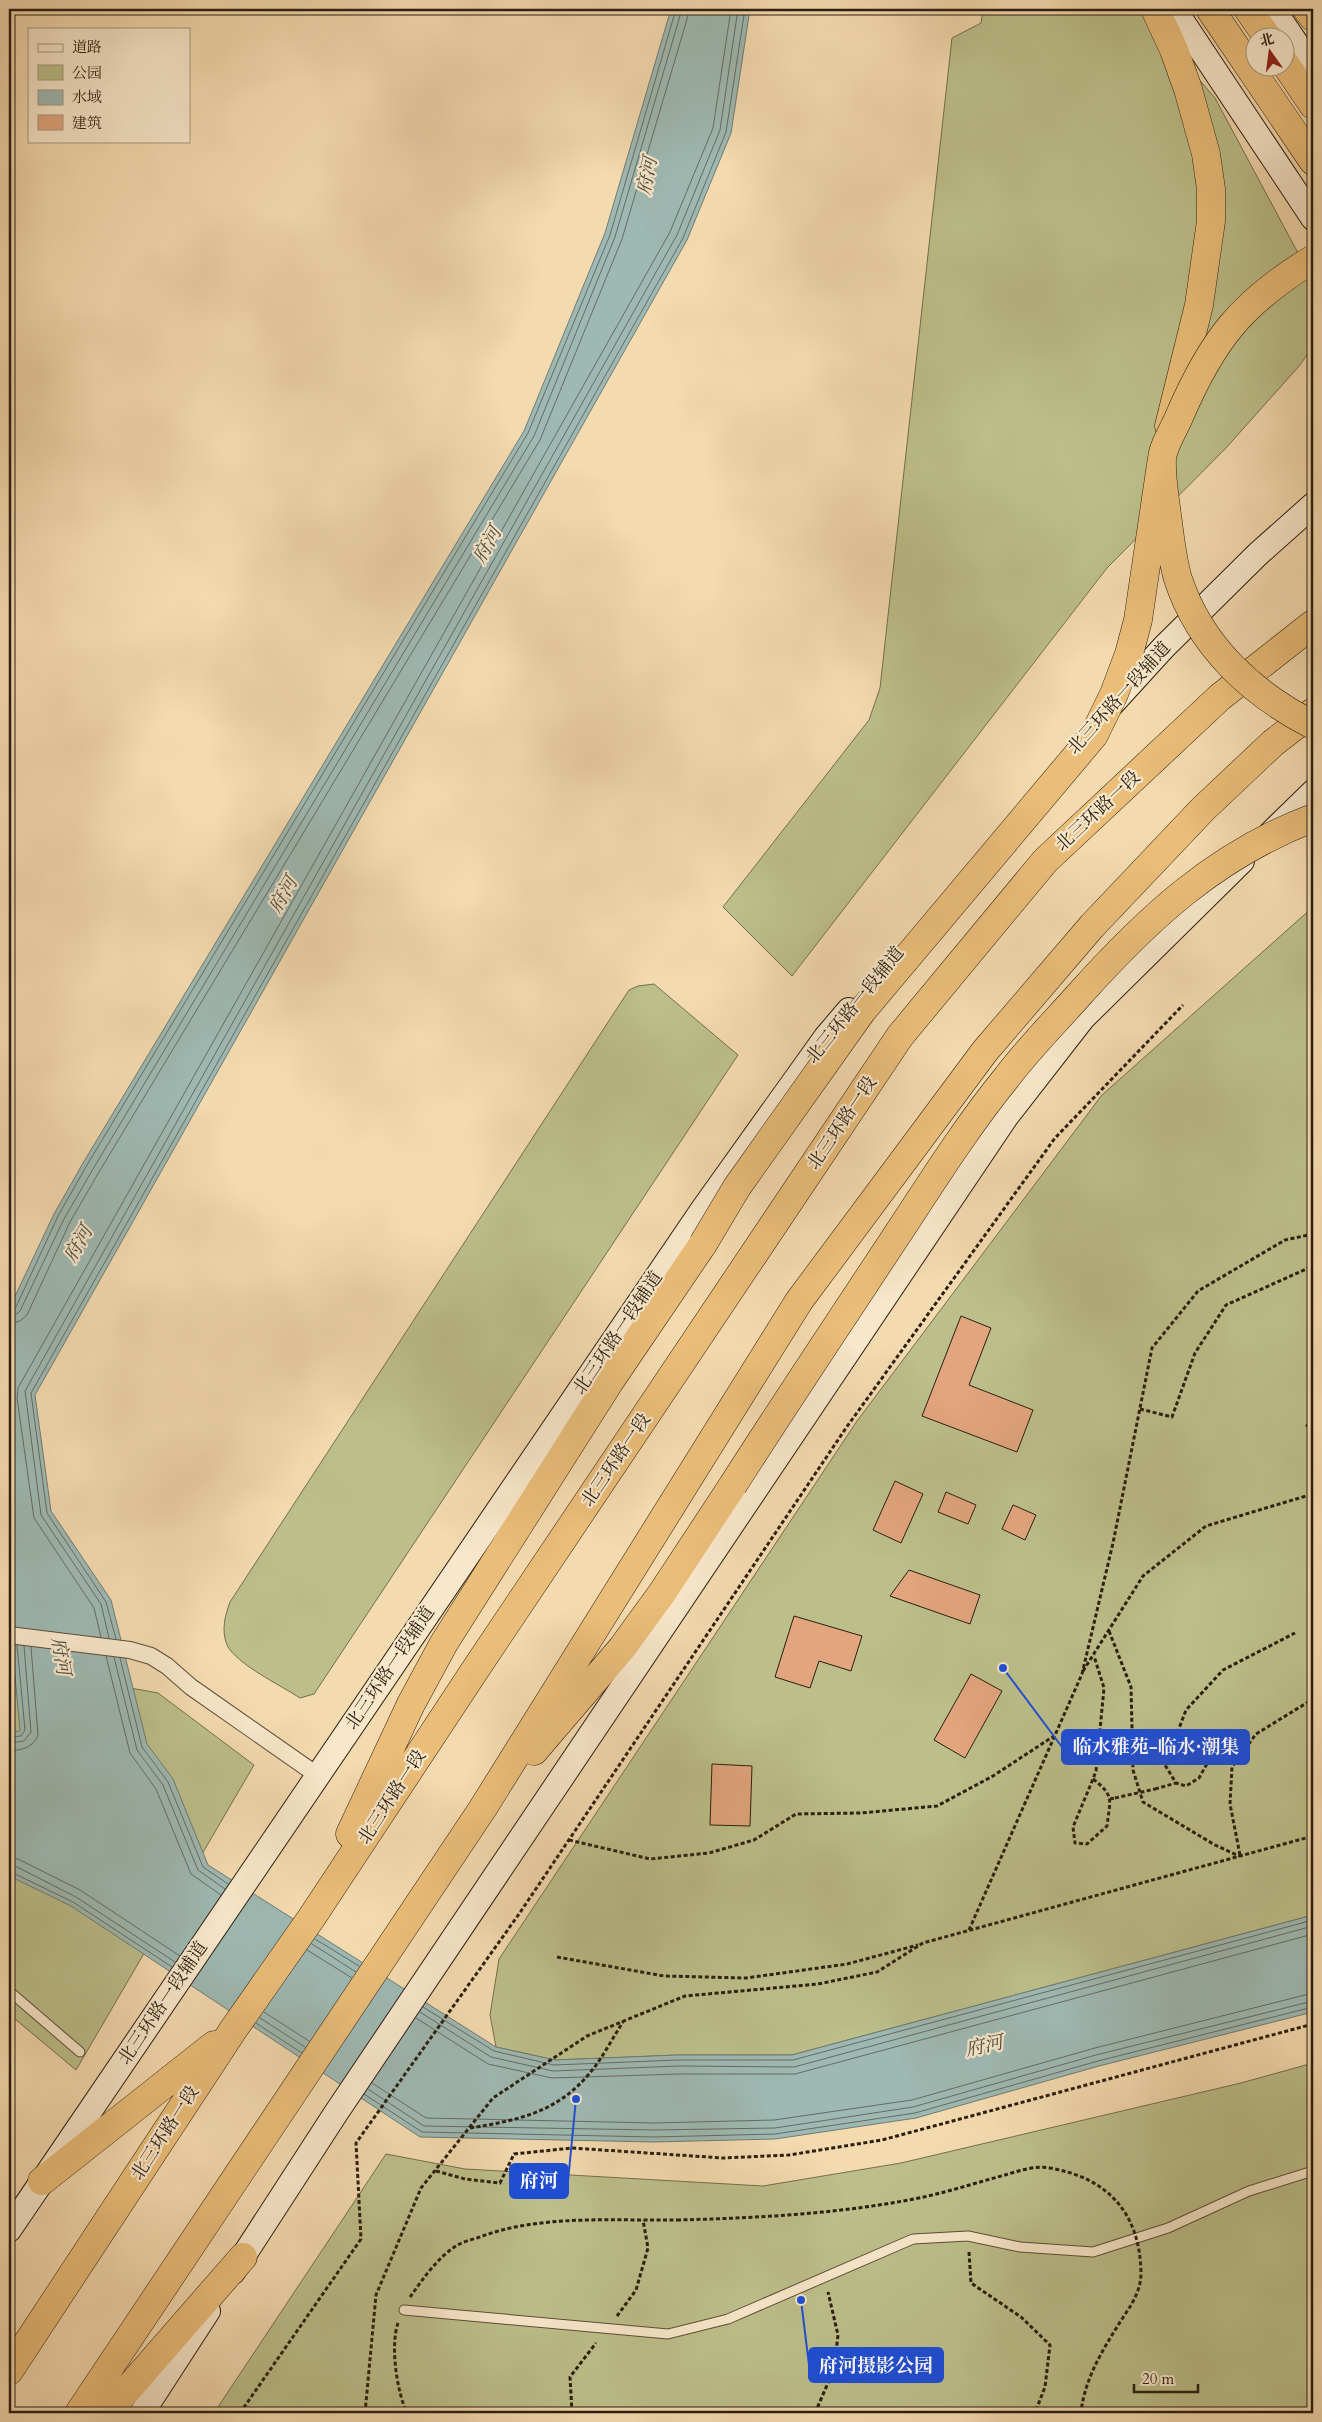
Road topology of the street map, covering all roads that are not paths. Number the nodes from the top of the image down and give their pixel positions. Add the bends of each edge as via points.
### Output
1 (1155, 9) edge
2 (1174, 9) edge
3 (1210, 9) edge
4 (1248, 9) edge
5 (1273, 9) edge
6 (1307, 9) edge
7 (1313, 16) edge
8 (1261, 28) edge
9 (1313, 68) edge
10 (1294, 77) edge
11 (1313, 105) edge
12 (1309, 155) edge
13 (1313, 218) edge
14 (1313, 259) edge
15 (1162, 458) junction
16 (1313, 505) edge
17 (1313, 624) edge
18 (1313, 712) edge
19 (1313, 725) edge
20 (1313, 792) edge
21 (1313, 818) edge
22 (9, 1636) edge
23 (317, 1775) junction
24 (483, 1808) junction
25 (312, 1917) junction
26 (9, 1991) edge
27 (233, 2030) junction
28 (80, 2052) dead end
29 (1313, 2171) edge
30 (42, 2181) junction
31 (9, 2230) edge
32 (243, 2257) junction
33 (404, 2310) road end
34 (9, 2371) edge
35 (80, 2413) edge
36 (107, 2413) edge
37 (142, 2413) edge

1 - 15 highway, bridge via 1188,89 1206,154 1211,189 1211,221 1199,305
2 - 13 main road
3 - 12 highway
4 - 8 highway
5 - 9 main road
6 - 7 highway
10 - 11 highway
14 - 15 highway, bridge via 1256,298 1221,336 1187,398
15 - 19 highway, bridge via 1170,540 1178,579 1199,625 1233,669 1261,694
15 - 25 highway, bridge via 1138,620 1114,694 1094,735 862,1011 737,1187 444,1643 411,1704
16 - 23 main road, 北三环路一段辅道 via 1164,647 969,863 826,1037 703,1209
17 - 25 highway, 北三环路一段 via 1220,696 1045,862 900,1036
18 - 24 highway via 1202,809 1092,926 985,1051 799,1301
20 - 32 main road via 1083,1018 1006,1117 336,2113
21 - 24 highway, bridge via 1249,848 1179,895 1118,952 1006,1077 938,1170 662,1593 622,1648
22 - 23 street via 130,1650 151,1656
23 - 30 main road, 北三环路一段辅道
24 - 35 highway
25 - 27 highway, 北三环路一段
26 - 28 lane
27 - 30 highway
27 - 34 highway, 北三环路一段
29 - 33 lane via 1249,2191 1168,2228 1093,2252 1020,2247 968,2236 913,2239 728,2319 668,2334
30 - 31 main road, 北三环路一段辅道
32 - 36 highway
32 - 37 main road

